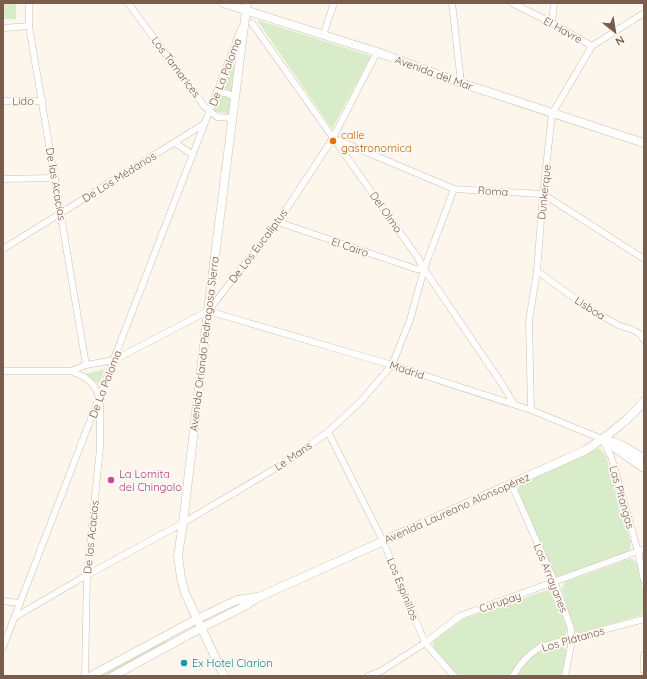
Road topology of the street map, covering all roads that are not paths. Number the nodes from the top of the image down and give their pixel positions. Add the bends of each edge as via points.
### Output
1 (29, 3) edge
2 (128, 3) edge
3 (223, 3) edge
4 (334, 3) edge
5 (452, 3) edge
6 (512, 3) edge
7 (554, 3) edge
8 (247, 7) edge
9 (644, 13) edge
10 (248, 23) junction
11 (552, 23) junction
12 (29, 26) junction
13 (3, 28) edge
14 (323, 35) junction
15 (592, 46) junction
16 (377, 52) junction
17 (461, 83) junction
18 (215, 96) junction
19 (234, 98) junction
20 (43, 100) junction
21 (3, 102) edge
22 (209, 111) junction
23 (552, 114) junction
24 (217, 117) junction
25 (232, 118) junction
26 (205, 122) junction
27 (333, 138) junction
28 (175, 143) junction
29 (644, 143) edge
30 (193, 154) junction
31 (55, 178) junction
32 (3, 179) edge
33 (454, 189) junction
34 (543, 194) junction
35 (61, 213) junction
36 (278, 222) junction
37 (3, 249) edge
38 (644, 259) edge
39 (424, 269) junction
40 (537, 271) junction
41 (208, 311) junction
42 (644, 340) edge
43 (114, 360) junction
44 (86, 365) junction
45 (392, 365) junction
46 (3, 371) edge
47 (71, 371) junction
48 (100, 398) junction
49 (644, 401) edge
50 (514, 404) junction
51 (531, 410) junction
52 (328, 432) junction
53 (602, 439) junction
54 (644, 459) edge
55 (644, 468) edge
56 (511, 484) junction
57 (183, 523) junction
58 (383, 541) junction
59 (641, 550) edge
60 (87, 575) junction
61 (644, 580) edge
62 (555, 583) junction
63 (259, 597) junction
64 (3, 601) edge
65 (20, 603) junction
66 (228, 604) junction
67 (232, 613) junction
68 (15, 617) junction
69 (197, 619) junction
70 (644, 619) edge
71 (202, 628) junction
72 (169, 634) junction
73 (572, 638) junction
74 (174, 643) junction
75 (425, 643) junction
76 (3, 647) edge
77 (644, 655) edge
78 (644, 670) edge
79 (85, 676) edge
80 (91, 676) edge
81 (113, 676) edge
82 (224, 676) edge
83 (368, 676) edge
84 (454, 676) edge
85 (513, 676) edge
86 (565, 676) edge

1 - 12 street, De las Acacias
2 - 22 street, Los Tamarices
3 - 8 street, Avenida del Mar
4 - 14 street
5 - 17 street
6 - 11 street, El Havre
7 - 11 street
8 - 10 street, Avenida Orlando Pedragosa Sierra
8 - 14 street, Avenida del Mar
9 - 15 street, Dunkerque
10 - 18 street, De La Paloma
10 - 19 street, Avenida Orlando Pedragosa Sierra
10 - 27 street, Del Olmo
11 - 15 street, El Havre
12 - 13 street
12 - 20 street, De las Acacias
14 - 16 street, Avenida del Mar
15 - 23 street, Dunkerque
16 - 17 street, Avenida del Mar
16 - 27 street, De Los Eucaliptus
17 - 23 street, Avenida del Mar
18 - 19 street via 223,93
18 - 22 street, De La Paloma
19 - 25 street, Avenida Orlando Pedragosa Sierra
20 - 21 street, Lido
20 - 31 street, De las Acacias
22 - 24 street, Los Tamarices
22 - 26 street, De La Paloma
23 - 29 street, Avenida del Mar
23 - 34 street, Dunkerque
24 - 25 street
24 - 26 street, De La Paloma
25 - 41 street, Avenida Orlando Pedragosa Sierra
26 - 28 street, De Los Médanos
26 - 30 street, De La Paloma
27 - 33 street, Roma
27 - 36 street, De Los Eucaliptus
27 - 39 street, Del Olmo
28 - 30 street
28 - 35 street, De Los Médanos
30 - 43 street, De La Paloma
31 - 32 street
31 - 35 street, De las Acacias
33 - 34 street, Roma
33 - 39 street, Le Mans
34 - 38 street, Roma
34 - 40 street, Dunkerque
35 - 37 street, De Los Médanos
35 - 44 street, De las Acacias
36 - 39 street, El Cairo via 416,269
36 - 41 street, De Los Eucaliptus
39 - 45 street, Le Mans via 410,320
39 - 50 street, Del Olmo
40 - 42 street, Lisboa via 588,308 618,325 633,330
40 - 51 street, Dunkerque via 529,321
41 - 43 street, De Los Eucaliptus
41 - 45 street, Madrid
41 - 57 street, Avenida Orlando Pedragosa Sierra
43 - 44 street, De Los Eucaliptus
43 - 48 street, De La Paloma
44 - 47 street, De Los Eucaliptus
45 - 50 street, Madrid
45 - 52 street, Le Mans via 361,401
46 - 47 street, De Los Eucaliptus
47 - 48 street via 86,378
48 - 60 street, De las Acacias via 100,448
48 - 65 street, De La Paloma
49 - 53 street, Avenida Laureano Alonsopérez via 623,423
50 - 51 street, Madrid
51 - 53 street, Madrid
52 - 57 street, Le Mans via 283,464
52 - 58 street, Los Espinillos
53 - 54 street via 613,441
53 - 55 street
53 - 56 street, Avenida Laureano Alonsopérez via 586,450
53 - 59 street, Las Pitangas via 611,456
56 - 58 street, Avenida Laureano Alonsopérez
56 - 62 street, Los Arrayanes
57 - 60 street, Le Mans
57 - 69 street, Avenida Orlando Pedragosa Sierra via 178,556 180,570 185,593
58 - 63 street, Avenida Laureano Alonsopérez
58 - 75 street, Los Espinillos
59 - 61 street, Las Pitangas
59 - 62 street, Curupay
60 - 68 street, Le Mans
60 - 79 street, De las Acacias
62 - 73 street, Los Arrayanes
62 - 75 street, Curupay via 460,616
63 - 66 street, Avenida Laureano Alonsopérez
63 - 67 street, Avenida Laureano Alonsopérez
64 - 65 street
65 - 68 street, De La Paloma
66 - 67 street
66 - 69 street, Avenida Laureano Alonsopérez
67 - 71 street, Avenida Laureano Alonsopérez
68 - 76 street, De La Paloma
69 - 71 street, Avenida Orlando Pedragosa Sierra
69 - 72 street, Avenida Laureano Alonsopérez
70 - 73 street, Los Plátanos
71 - 74 street, Avenida Laureano Alonsopérez
71 - 82 street, Avenida Orlando Pedragosa Sierra
72 - 74 street
72 - 80 street, Avenida Laureano Alonsopérez
73 - 85 street, Los Plátanos via 540,647 532,652
73 - 86 street, Los Arrayanes
74 - 81 street, Avenida Laureano Alonsopérez
75 - 83 street, Curupay via 381,671
75 - 84 street, Los Espinillos
77 - 78 street

